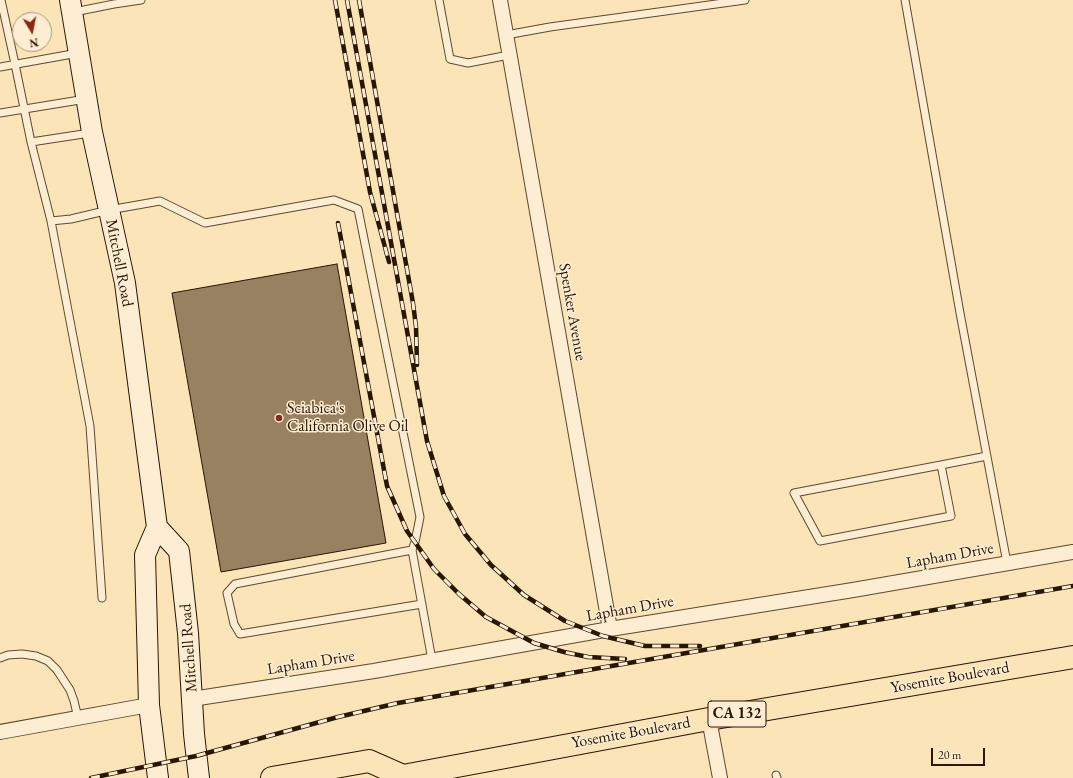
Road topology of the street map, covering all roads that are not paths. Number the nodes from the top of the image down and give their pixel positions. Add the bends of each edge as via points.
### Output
1 (1, 0) edge
2 (141, 0) edge
3 (439, 0) edge
4 (500, 0) edge
5 (745, 0) edge
6 (905, 0) edge
7 (71, 6) edge
8 (506, 34) junction
9 (79, 53) junction
10 (510, 55) junction
11 (15, 64) junction
12 (0, 67) edge
13 (86, 99) junction
14 (24, 108) junction
15 (0, 113) edge
16 (92, 132) junction
17 (31, 142) junction
18 (109, 210) junction
19 (51, 221) junction
20 (987, 456) junction
21 (941, 465) junction
22 (157, 527) junction
23 (412, 550) junction
24 (1073, 552) edge
25 (1007, 563) junction
26 (102, 598) dead end
27 (422, 604) junction
28 (610, 629) junction
29 (1073, 657) edge
30 (0, 658) edge
31 (432, 660) junction
32 (192, 699) junction
33 (149, 705) junction
34 (78, 718) junction
35 (708, 719) junction
36 (0, 732) edge
37 (402, 777) edge
38 (158, 778) edge
39 (198, 778) edge
40 (272, 778) edge
41 (720, 778) edge

1 - 11 lane
2 - 7 lane
3 - 10 lane via 450,59 468,63
4 - 8 street, Spenker Avenue
5 - 8 lane
6 - 20 lane
7 - 9 main road, Mitchell Road
8 - 10 street, Spenker Avenue
9 - 11 lane
9 - 13 main road, Mitchell Road
10 - 28 street, Spenker Avenue
11 - 12 lane
11 - 14 lane
13 - 14 lane
13 - 16 main road, Mitchell Road
14 - 15 lane
14 - 17 lane
16 - 17 lane
16 - 18 main road, Mitchell Road
17 - 19 lane
18 - 19 lane
18 - 22 main road, Mitchell Road via 125,283
18 - 23 lane via 160,201 205,223 334,200 358,209 420,517
19 - 26 lane via 90,426
20 - 21 lane
20 - 25 lane
21 - 21 lane via 802,492 794,493 820,541 951,516
22 - 32 main road, Mitchell Road via 179,551
22 - 33 main road via 145,555
23 - 27 lane
23 - 27 lane via 235,584 227,593 234,624 240,634
24 - 25 street, Lapham Drive
25 - 28 street, Lapham Drive
27 - 31 lane
28 - 31 street, Lapham Drive
29 - 35 main road, Yosemite Boulevard / CA 132
30 - 34 lane via 22,654 48,661 70,690
31 - 32 street, Lapham Drive
32 - 39 main road, Mitchell Road
33 - 34 street
33 - 38 main road
34 - 36 street
35 - 37 main road, Yosemite Boulevard / CA 132
35 - 41 street
37 - 40 main road, Yosemite Boulevard / CA 132 via 369,761

